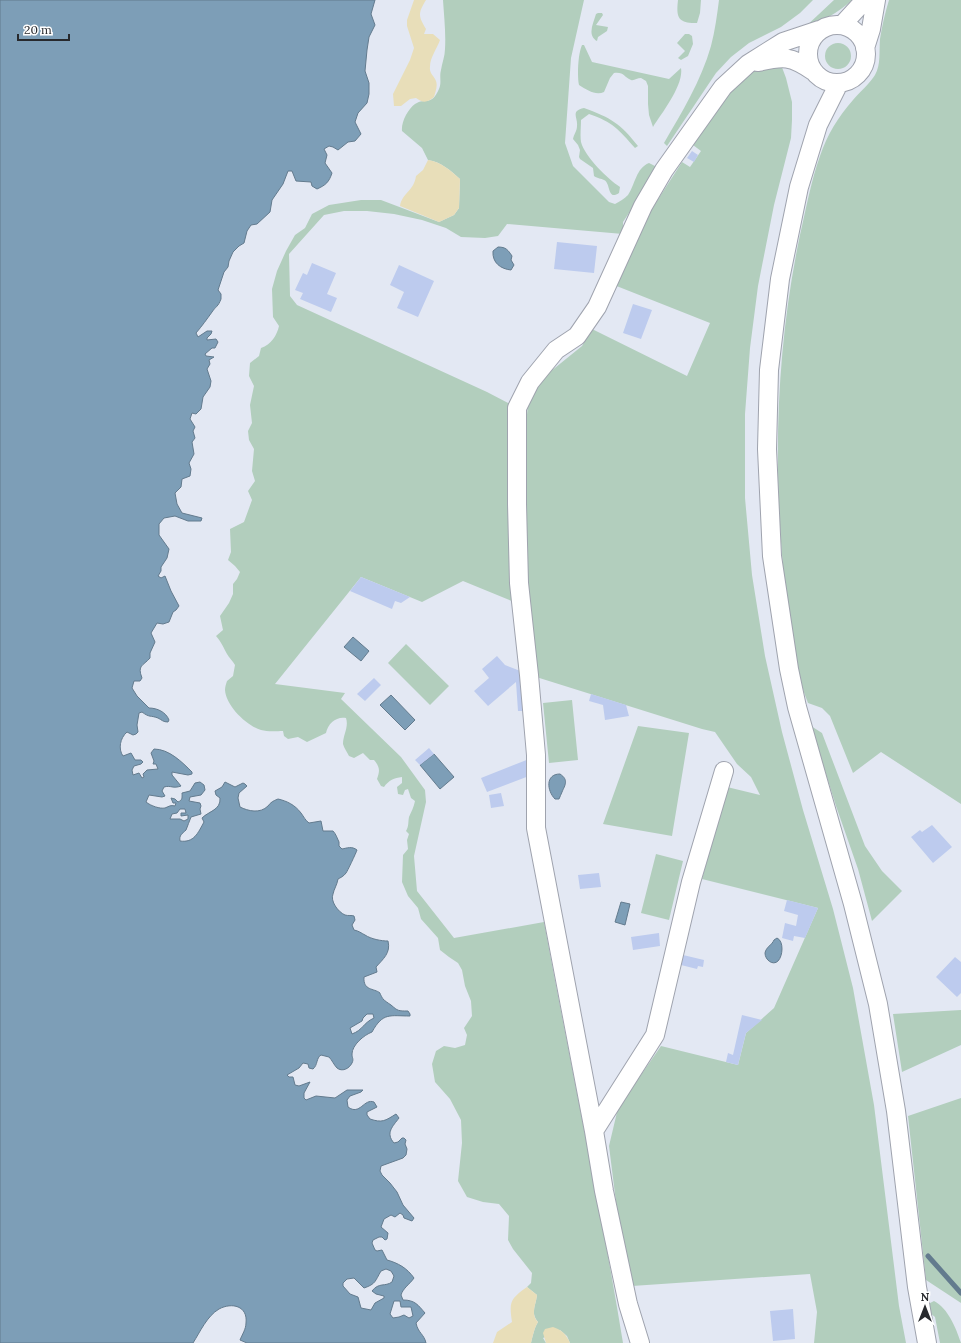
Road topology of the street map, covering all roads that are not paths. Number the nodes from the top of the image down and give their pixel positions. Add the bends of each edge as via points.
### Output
1 (865, 0) edge
2 (876, 0) edge
3 (842, 25) junction
4 (819, 30) junction
5 (865, 48) junction
6 (748, 64) junction
7 (825, 78) junction
8 (724, 771) dead end
9 (594, 1131) junction
10 (640, 1343) edge
11 (927, 1343) edge

1 - 3 street
2 - 5 street
3 - 4 street
3 - 5 street via 857,33
4 - 6 street via 783,42
4 - 7 street via 813,36 807,54 809,63
5 - 7 street via 866,58 857,75 849,80
6 - 7 street via 780,57 802,63
6 - 9 street via 723,87 664,170 643,206 597,307 577,336 556,350 530,382 518,408 519,583 536,755 536,828
7 - 11 street via 818,125 799,187 780,279 770,363 767,449 772,556 797,707 853,904 878,1004 896,1111 917,1287
8 - 9 street via 691,882 655,1036
9 - 10 street via 628,1304

